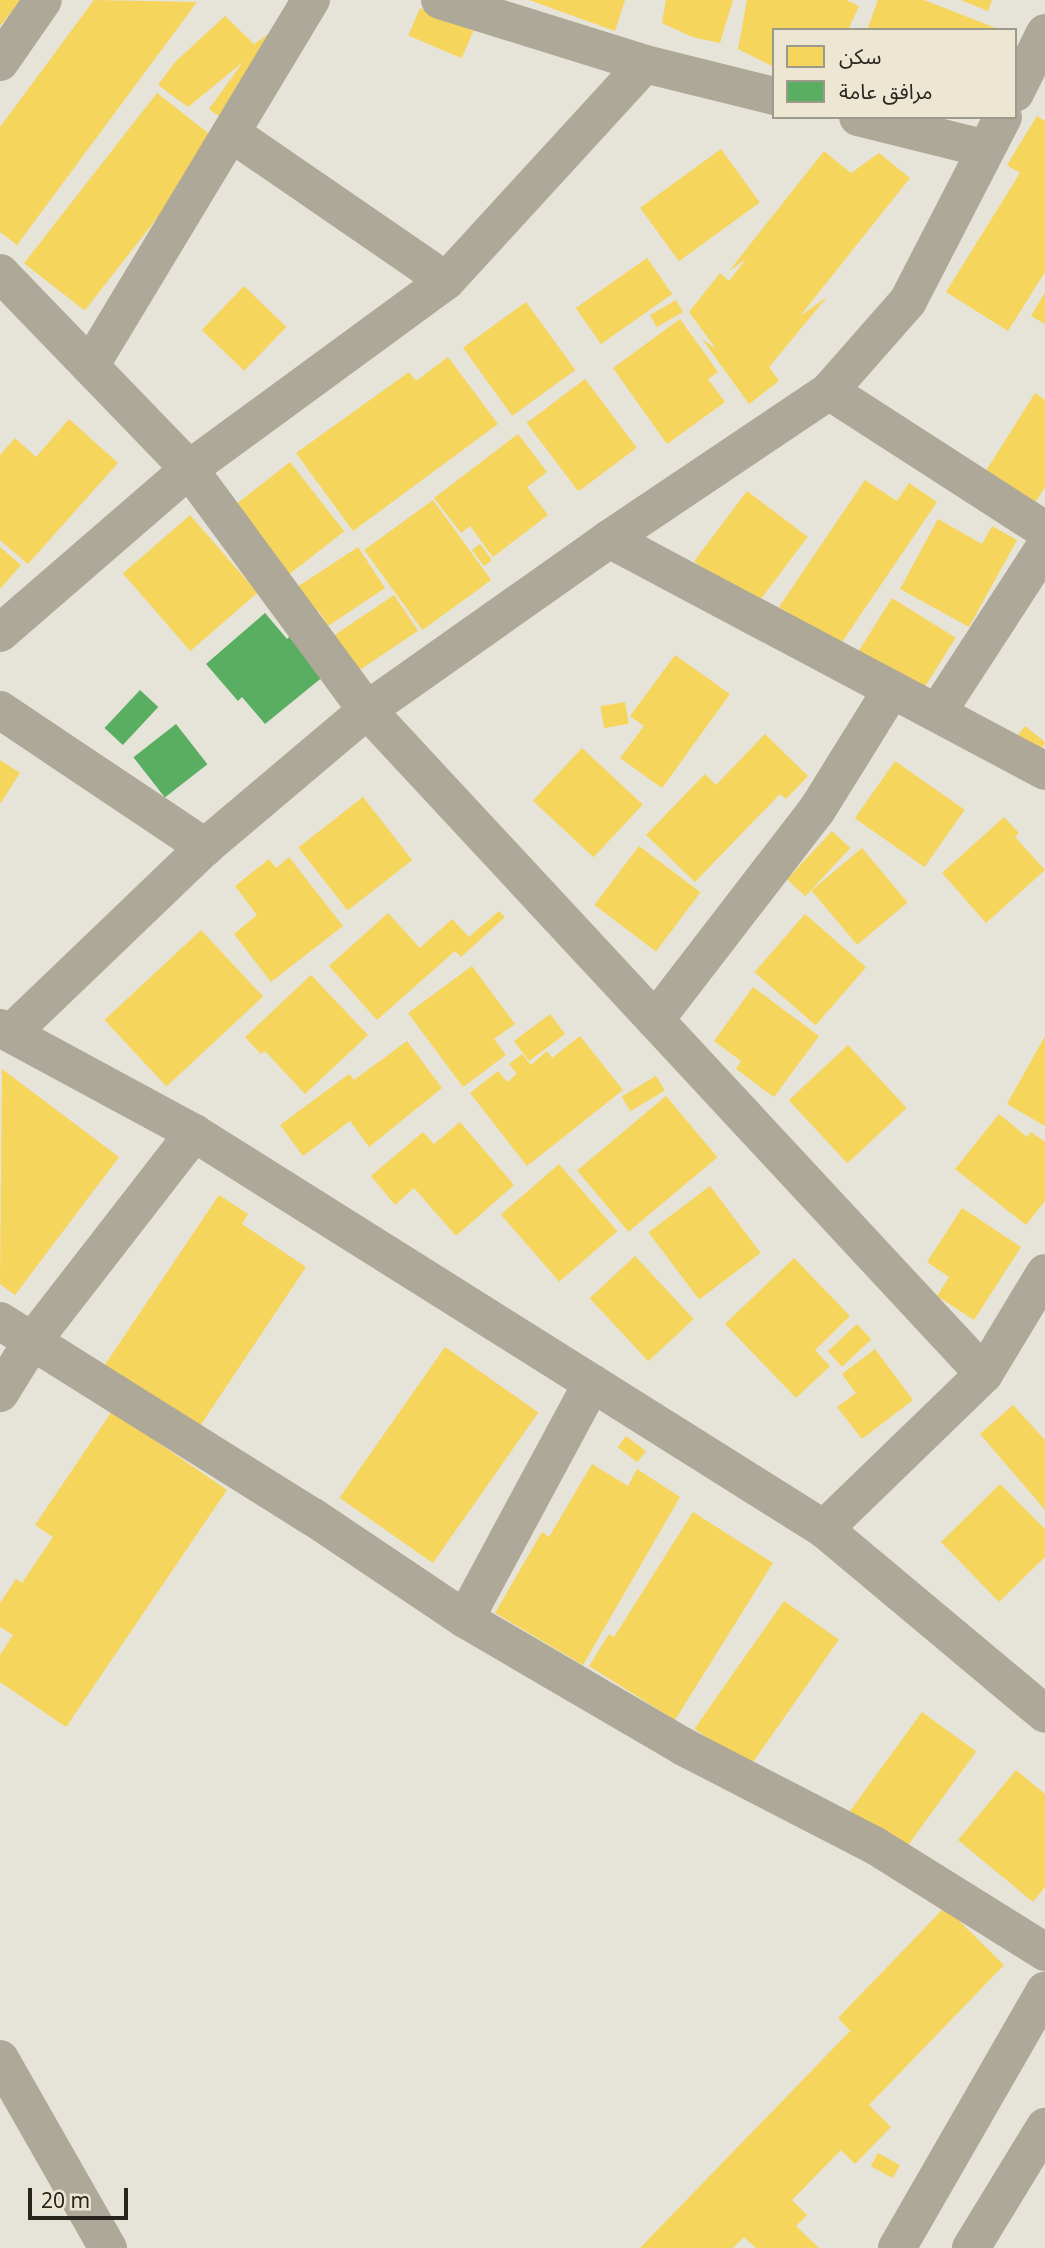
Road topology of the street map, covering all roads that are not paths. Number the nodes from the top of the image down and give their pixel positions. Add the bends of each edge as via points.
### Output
1 (43, 0) edge
2 (311, 0) edge
3 (440, 0) edge
4 (1045, 33) edge
5 (0, 62) edge
6 (645, 64) junction
7 (1017, 89) edge
8 (772, 96) edge
9 (875, 119) edge
10 (231, 133) junction
11 (995, 133) edge
12 (0, 272) edge
13 (446, 281) junction
14 (90, 366) junction
15 (829, 391) junction
16 (189, 470) junction
17 (1045, 530) edge
18 (609, 539) junction
19 (1045, 547) edge
20 (0, 633) edge
21 (892, 689) junction
22 (0, 710) edge
23 (368, 710) junction
24 (937, 713) junction
25 (1045, 771) edge
26 (205, 847) junction
27 (654, 1020) junction
28 (6, 1031) edge
29 (194, 1133) junction
30 (1045, 1273) edge
31 (0, 1321) edge
32 (31, 1343) junction
33 (984, 1374) junction
34 (592, 1383) junction
35 (0, 1393) edge
36 (824, 1529) junction
37 (465, 1619) junction
38 (1045, 1714) edge
39 (1045, 1952) edge
40 (1045, 1991) edge
41 (0, 2059) edge
42 (1045, 2127) edge
43 (108, 2248) edge
44 (897, 2248) edge
45 (971, 2248) edge

1 - 5 street
2 - 10 street
3 - 6 street
4 - 7 street
6 - 8 street
6 - 13 street
9 - 11 street
10 - 13 street
10 - 14 street
11 - 15 street via 908,301
12 - 14 street
13 - 16 street
14 - 16 street
15 - 17 street
15 - 18 street
16 - 20 street
16 - 23 street
18 - 21 street
18 - 23 street
19 - 24 street
21 - 24 street
21 - 27 street via 817,810
22 - 26 street
23 - 26 street
23 - 27 street
24 - 25 street
26 - 28 street
27 - 33 street
28 - 29 street
29 - 32 street
29 - 34 street
30 - 33 street
31 - 32 street
32 - 35 street
32 - 37 street via 232,1465
33 - 36 street
34 - 36 street
34 - 37 street
36 - 38 street
37 - 39 street via 682,1746 874,1845
40 - 44 street
41 - 43 street
42 - 45 street

